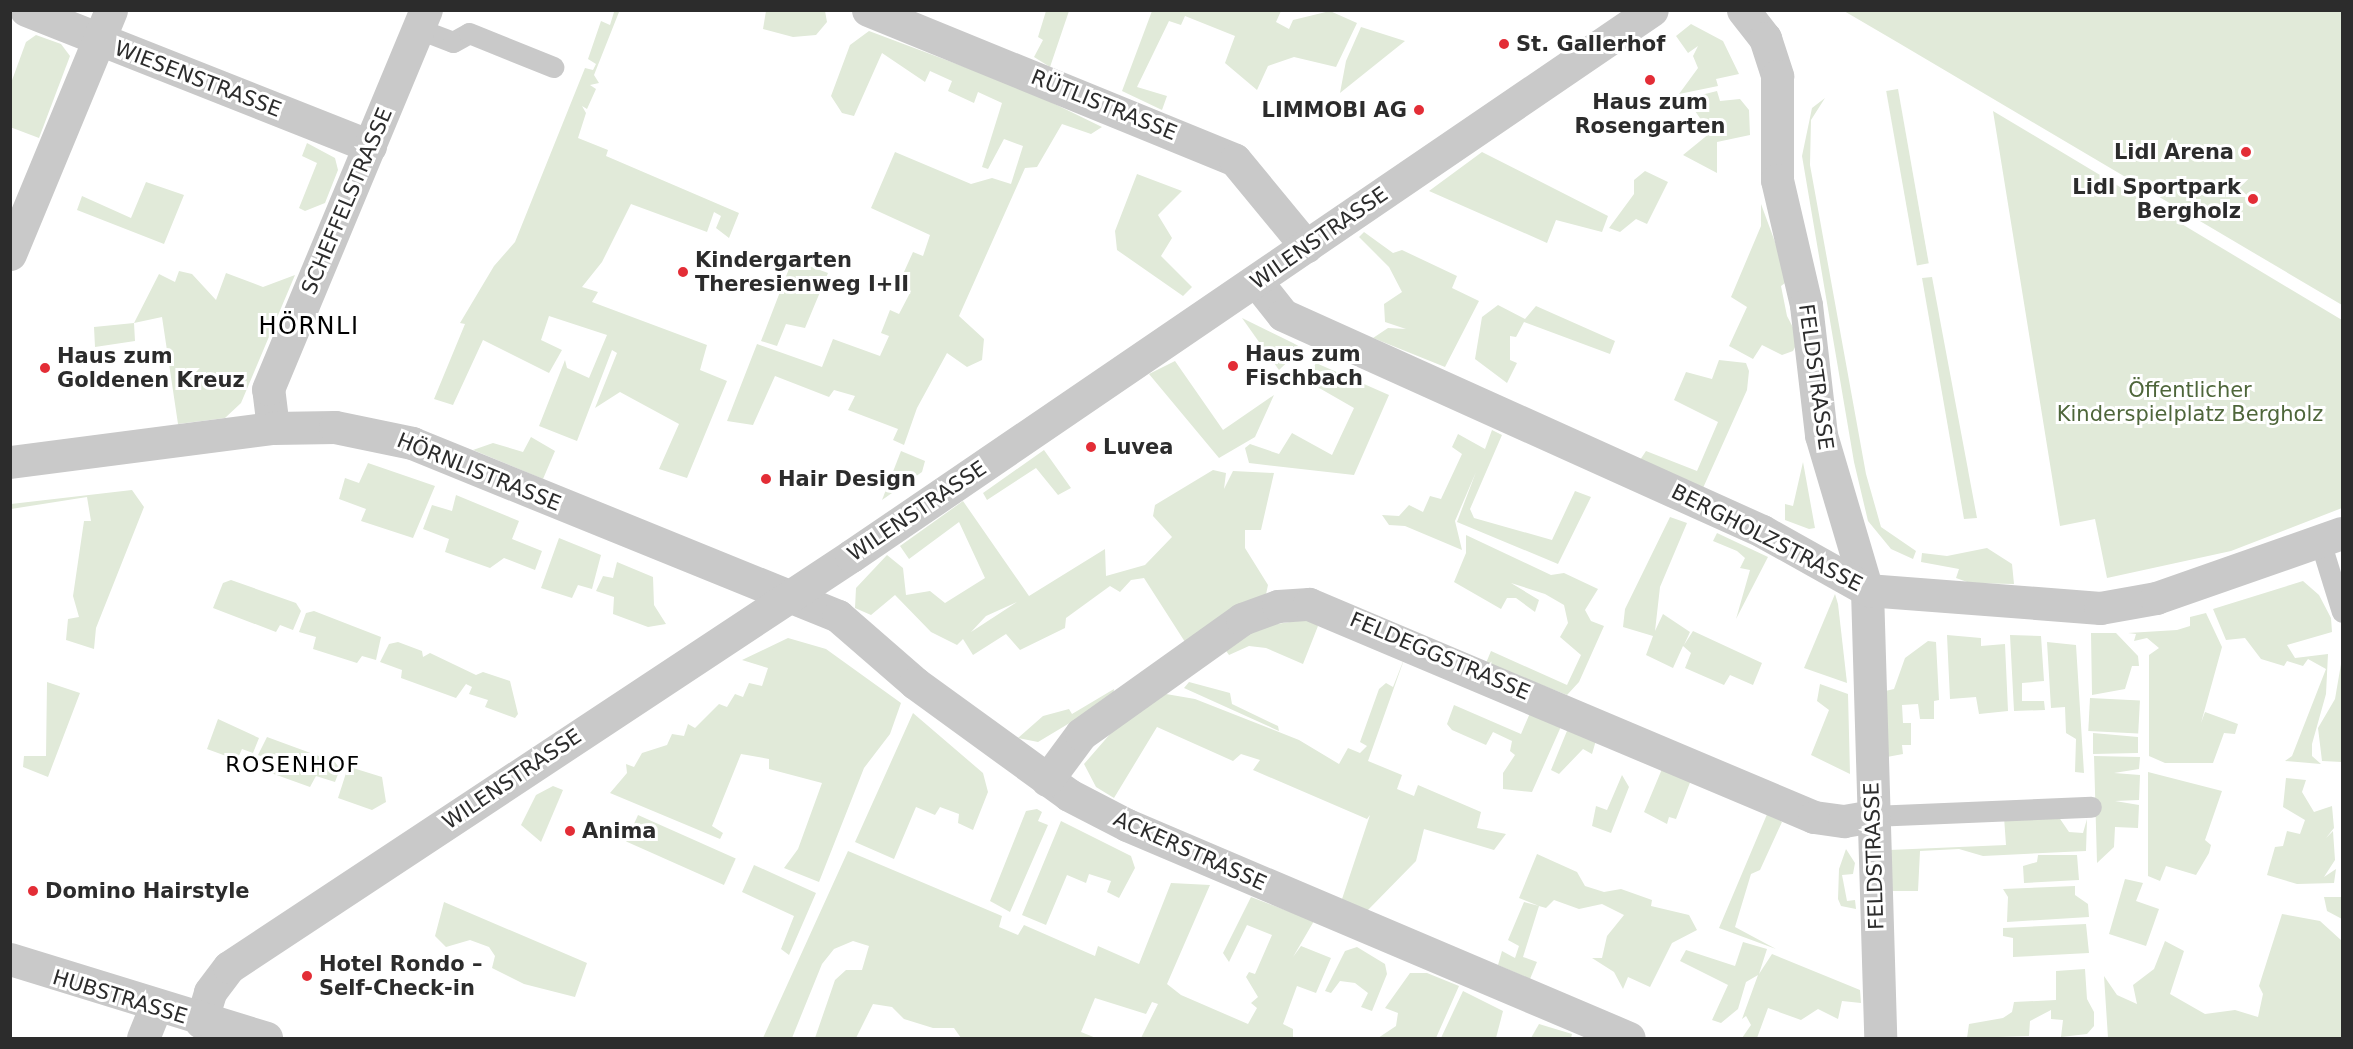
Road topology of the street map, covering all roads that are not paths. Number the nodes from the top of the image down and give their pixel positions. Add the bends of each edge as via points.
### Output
1 (26, 10) edge
2 (111, 10) edge
3 (868, 10) edge
4 (1652, 10) edge
5 (1743, 10) edge
6 (422, 20) edge
7 (99, 40) junction
8 (553, 67) dead end
9 (370, 146) junction
10 (1306, 246) junction
11 (10, 254) edge
12 (1256, 281) junction
13 (273, 428) junction
14 (10, 462) edge
15 (2331, 537) edge
16 (1867, 590) junction
17 (790, 595) junction
18 (2343, 612) edge
19 (1047, 780) junction
20 (2091, 807) dead end
21 (1872, 816) junction
22 (10, 959) edge
23 (155, 1008) junction
24 (201, 1022) junction
25 (142, 1038) edge
26 (266, 1038) edge
27 (1629, 1038) edge
28 (1880, 1038) edge

1 - 7 street, WIESENSTRASSE
2 - 7 street
3 - 10 street, RÜTLISTRASSE via 1235,160
4 - 10 street, WILENSTRASSE
5 - 16 street, FELDSTRASSE via 1765,38 1777,76 1777,180 1806,305 1821,435
6 - 8 lane via 453,42 469,33
6 - 9 street, SCHEFFELSTRASSE
7 - 9 street, WIESENSTRASSE
7 - 11 street
9 - 13 street, SCHEFFELSTRASSE via 268,389
10 - 12 street, WILENSTRASSE
12 - 16 street, BERGHOLZSTRASSE via 1282,315 1762,531
12 - 17 street, WILENSTRASSE
13 - 14 street, HÖRNLISTRASSE
13 - 17 street, HÖRNLISTRASSE via 335,428 412,443
15 - 16 street, BERGHOLZSTRASSE via 2156,598 2100,609
15 - 18 lane, BERGHOLZSTRASSE
16 - 21 street, FELDSTRASSE
17 - 19 street, ACKERSTRASSE via 838,616 915,682
17 - 24 street, WILENSTRASSE via 229,967 210,992
19 - 21 street, FELDEGGSTRASSE via 1081,734 1242,619 1278,606 1309,604 1814,817 1844,821
19 - 27 street, ACKERSTRASSE via 1127,825
20 - 21 lane
21 - 28 street, FELDSTRASSE
22 - 23 street, HUBSTRASSE
23 - 24 street, HUBSTRASSE
23 - 25 street
24 - 26 street, HUBSTRASSE

